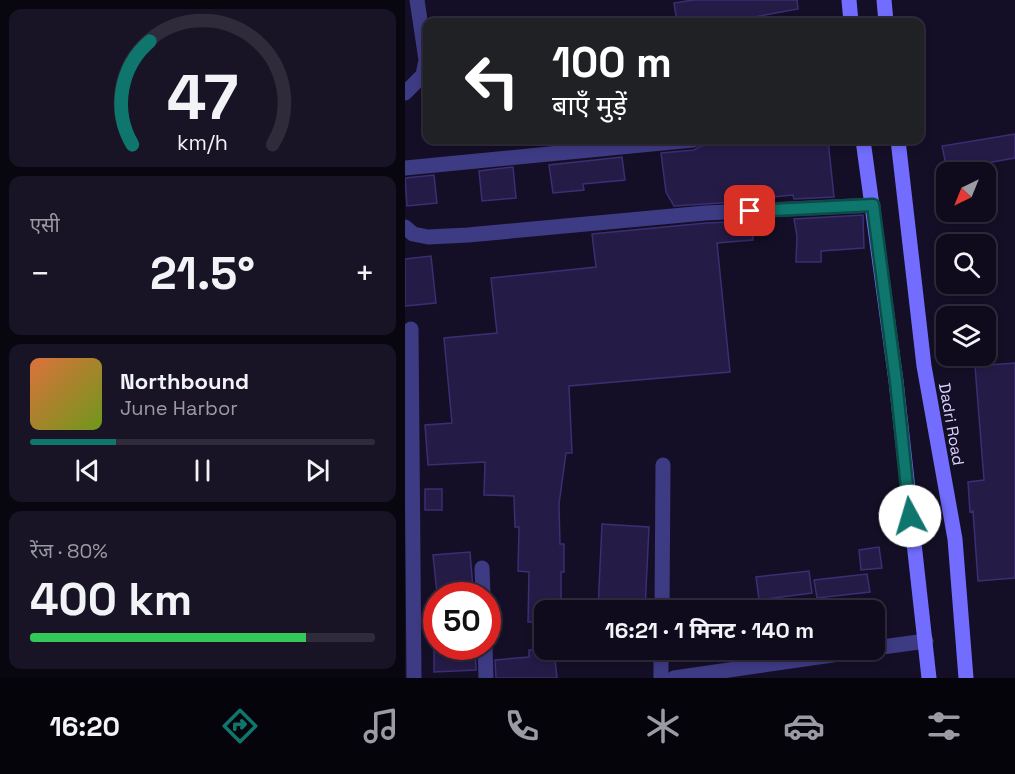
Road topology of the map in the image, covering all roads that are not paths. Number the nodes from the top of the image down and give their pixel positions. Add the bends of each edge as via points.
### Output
1 (417, 0) edge
2 (849, 0) edge
3 (884, 0) edge
4 (851, 18) edge
5 (886, 18) edge
6 (423, 40) edge
7 (423, 75) edge
8 (405, 93) edge
9 (652, 144) edge
10 (864, 144) edge
11 (899, 144) edge
12 (405, 168) edge
13 (873, 205) junction
14 (405, 227) edge
15 (411, 329) dead end
16 (663, 465) dead end
17 (409, 493) edge
18 (482, 568) dead end
19 (482, 582) edge
20 (661, 600) edge
21 (926, 641) junction
22 (885, 647) edge
23 (485, 660) edge
24 (661, 660) edge
25 (798, 660) edge
26 (414, 678) edge
27 (486, 678) edge
28 (661, 678) edge
29 (674, 678) edge
30 (929, 678) edge
31 (966, 678) edge

1 - 6 street
2 - 4 main road
3 - 5 main road
7 - 8 street
9 - 12 street
10 - 13 main road
11 - 31 main road, Dadri Road via 924,366 955,539
13 - 14 street via 705,213 428,237 413,234
13 - 21 main road
15 - 17 street
16 - 20 street
17 - 26 street
18 - 19 street
21 - 22 street
21 - 30 main road
23 - 27 street
24 - 28 street
25 - 29 street

